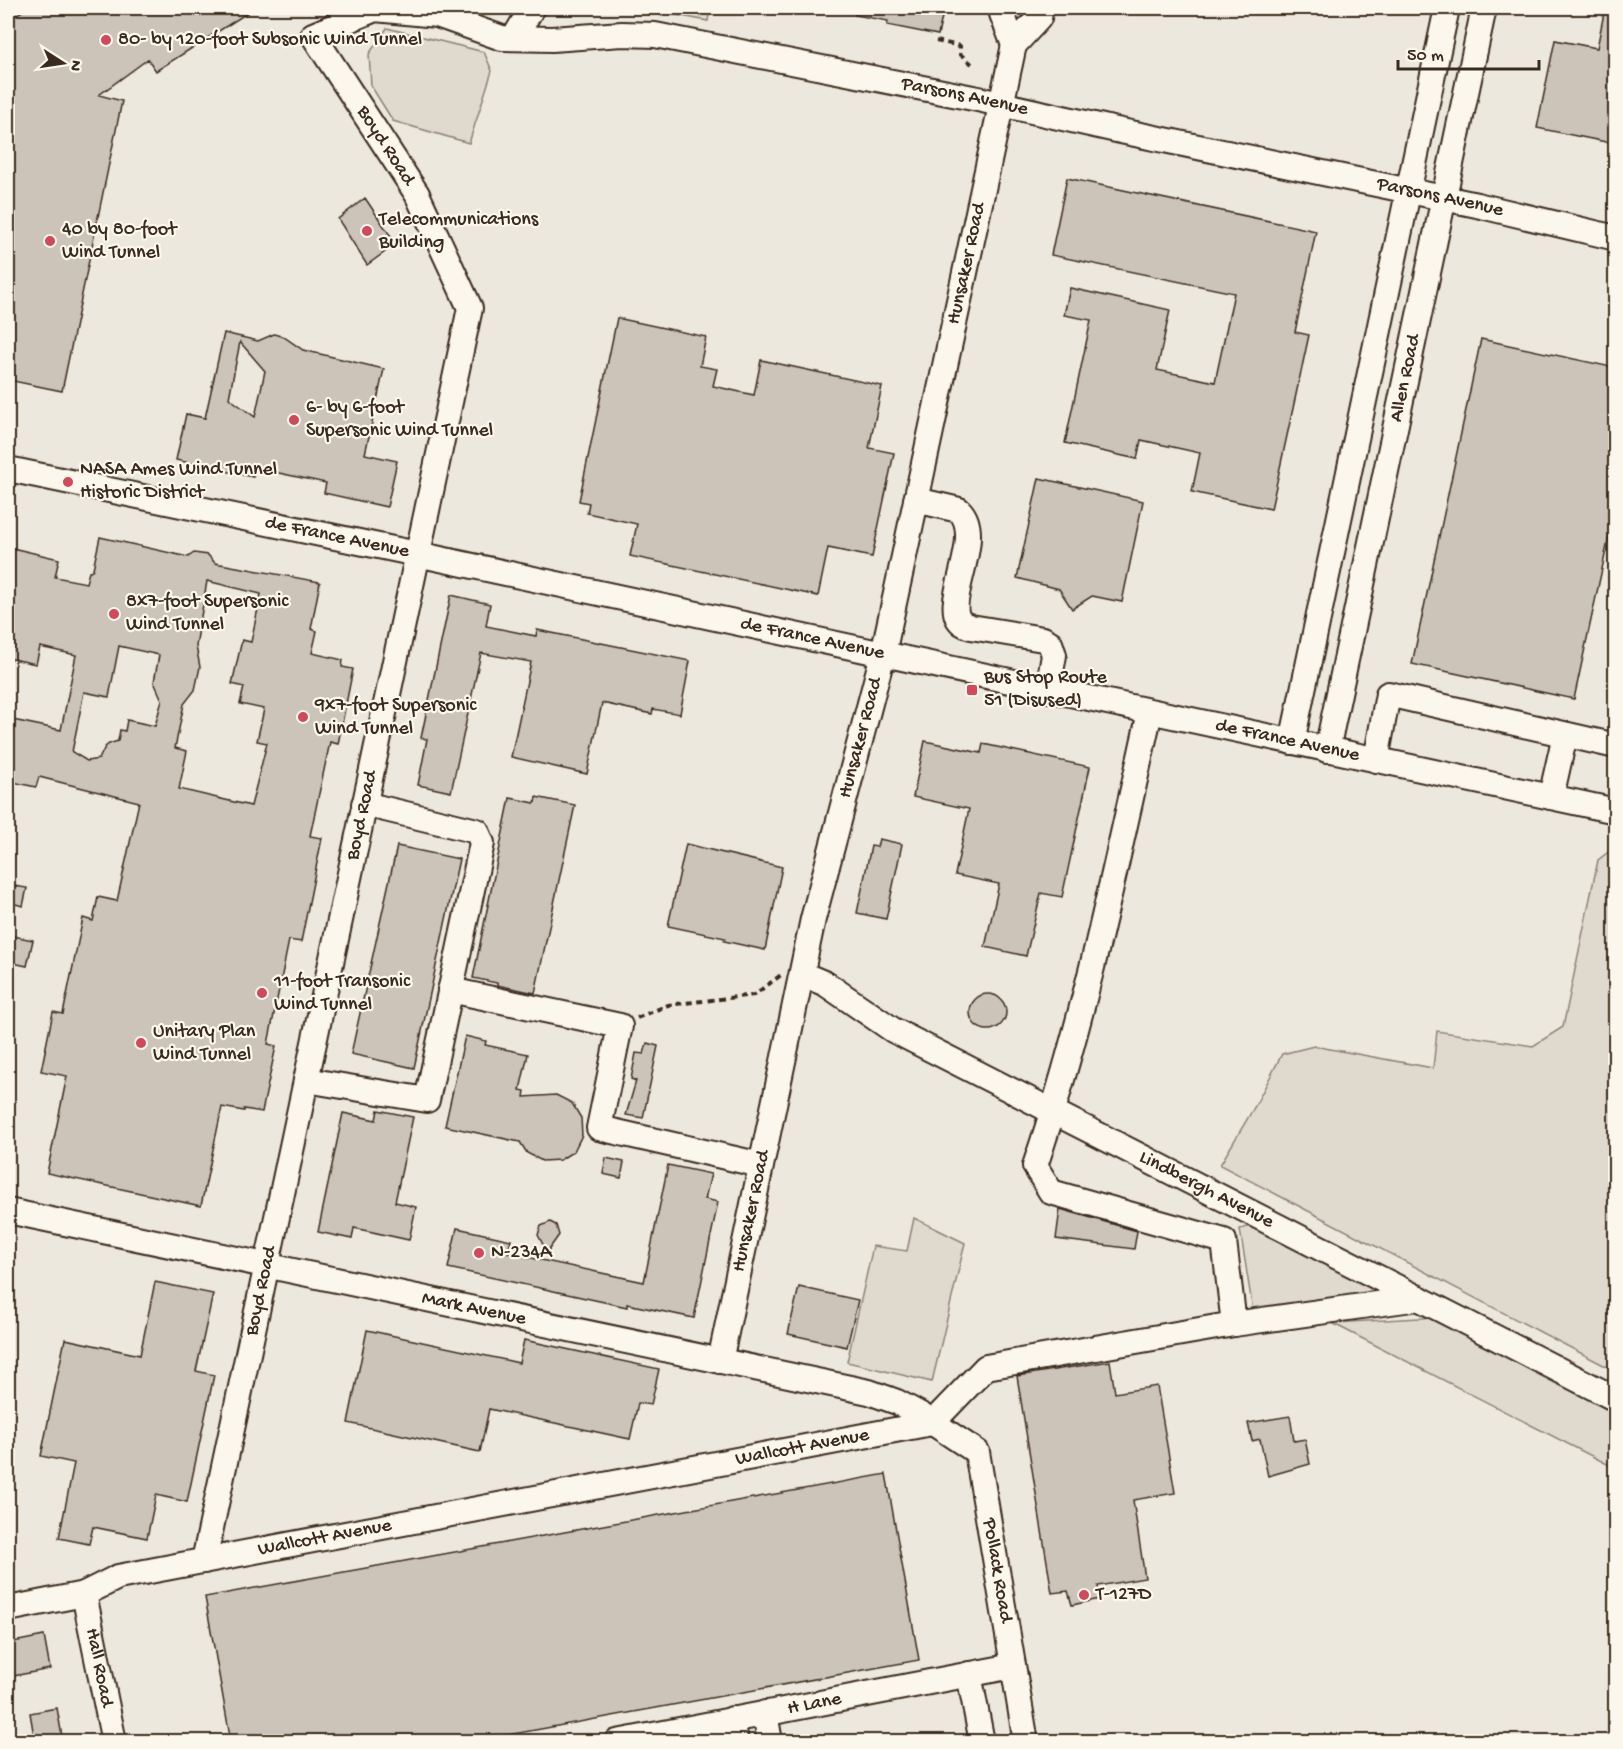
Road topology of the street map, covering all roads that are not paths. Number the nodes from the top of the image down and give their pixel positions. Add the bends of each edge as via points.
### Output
1 (532, 8) edge
2 (1003, 8) edge
3 (1041, 8) edge
4 (1447, 8) edge
5 (1484, 8) edge
6 (313, 35) joint
7 (514, 38) junction
8 (1014, 45) junction
9 (1001, 105) junction
10 (1408, 191) junction
11 (1444, 199) junction
12 (1616, 238) edge
13 (8, 469) edge
14 (916, 500) junction
15 (417, 554) junction
16 (883, 654) junction
17 (1048, 690) junction
18 (1150, 712) junction
19 (1565, 735) junction
20 (1292, 742) junction
21 (1616, 746) edge
22 (1327, 750) junction
23 (1376, 760) junction
24 (1551, 797) junction
25 (364, 804) junction
26 (1616, 811) edge
27 (801, 974) junction
28 (450, 990) junction
29 (306, 1080) junction
30 (1054, 1111) junction
31 (761, 1165) junction
32 (1221, 1197) junction
33 (8, 1211) edge
34 (1224, 1241) junction
35 (267, 1266) junction
36 (1419, 1298) junction
37 (1234, 1324) junction
38 (720, 1361) junction
39 (1616, 1399) edge
40 (932, 1423) junction
41 (204, 1561) junction
42 (84, 1594) junction
43 (8, 1609) edge
44 (1012, 1666) junction
45 (969, 1674) junction
46 (765, 1713) junction
47 (734, 1730) edge
48 (114, 1742) edge
49 (617, 1742) edge
50 (770, 1742) edge
51 (982, 1742) edge
52 (1026, 1742) edge

1 - 7 street
2 - 8 street
3 - 8 street via 1039,18
4 - 10 street, Allen Road
5 - 11 street, Allen Road
6 - 7 street, Parsons Avenue via 375,9 437,15 502,38
6 - 15 street, Boyd Road via 417,194 470,308
7 - 9 street, Parsons Avenue via 655,35
8 - 9 street, Hunsaker Road
9 - 10 street, Parsons Avenue
9 - 14 street, Hunsaker Road
10 - 11 street, Parsons Avenue
10 - 20 street, Allen Road
11 - 12 street, Parsons Avenue
11 - 22 street, Allen Road
13 - 15 street, de France Avenue
14 - 16 street, Hunsaker Road
14 - 17 street via 959,510 967,522 966,555 955,605 961,623 1043,639 1050,644 1054,655
15 - 16 street, de France Avenue
15 - 25 street, Boyd Road
16 - 17 street, de France Avenue
16 - 27 street, Hunsaker Road
17 - 18 street, de France Avenue
18 - 20 street, de France Avenue
18 - 30 street via 1091,974
19 - 21 street
19 - 23 street via 1388,694
19 - 24 street
20 - 22 street, de France Avenue
22 - 23 street, de France Avenue
23 - 24 street, de France Avenue
24 - 26 street, de France Avenue
25 - 28 street via 477,831 482,843
25 - 29 street, Boyd Road
27 - 30 street, Lindbergh Avenue via 826,984 893,1030
27 - 31 street, Hunsaker Road
28 - 29 street via 427,1100
28 - 31 street via 620,1026 599,1128
29 - 35 street, Boyd Road
30 - 32 street, Lindbergh Avenue
30 - 34 street via 1035,1166 1051,1192
31 - 38 street, Hunsaker Road
32 - 34 street
32 - 36 street, Lindbergh Avenue
33 - 35 street, Mark Avenue
34 - 37 street
35 - 38 street, Mark Avenue
35 - 41 street, Boyd Road
36 - 37 street
36 - 39 street, Lindbergh Avenue
37 - 40 street via 986,1367
38 - 40 street, Mark Avenue via 869,1392 897,1402
40 - 41 street, Wallcott Avenue
40 - 44 street, Pollack Road via 977,1452
41 - 42 street, Wallcott Avenue via 118,1577
42 - 43 street, Wallcott Avenue
42 - 48 street, Hall Road
44 - 45 street, H Lane
44 - 52 street, Pollack Road
45 - 46 street, H Lane
45 - 51 street
46 - 47 street, H Lane
46 - 50 street
47 - 49 street, H Lane

